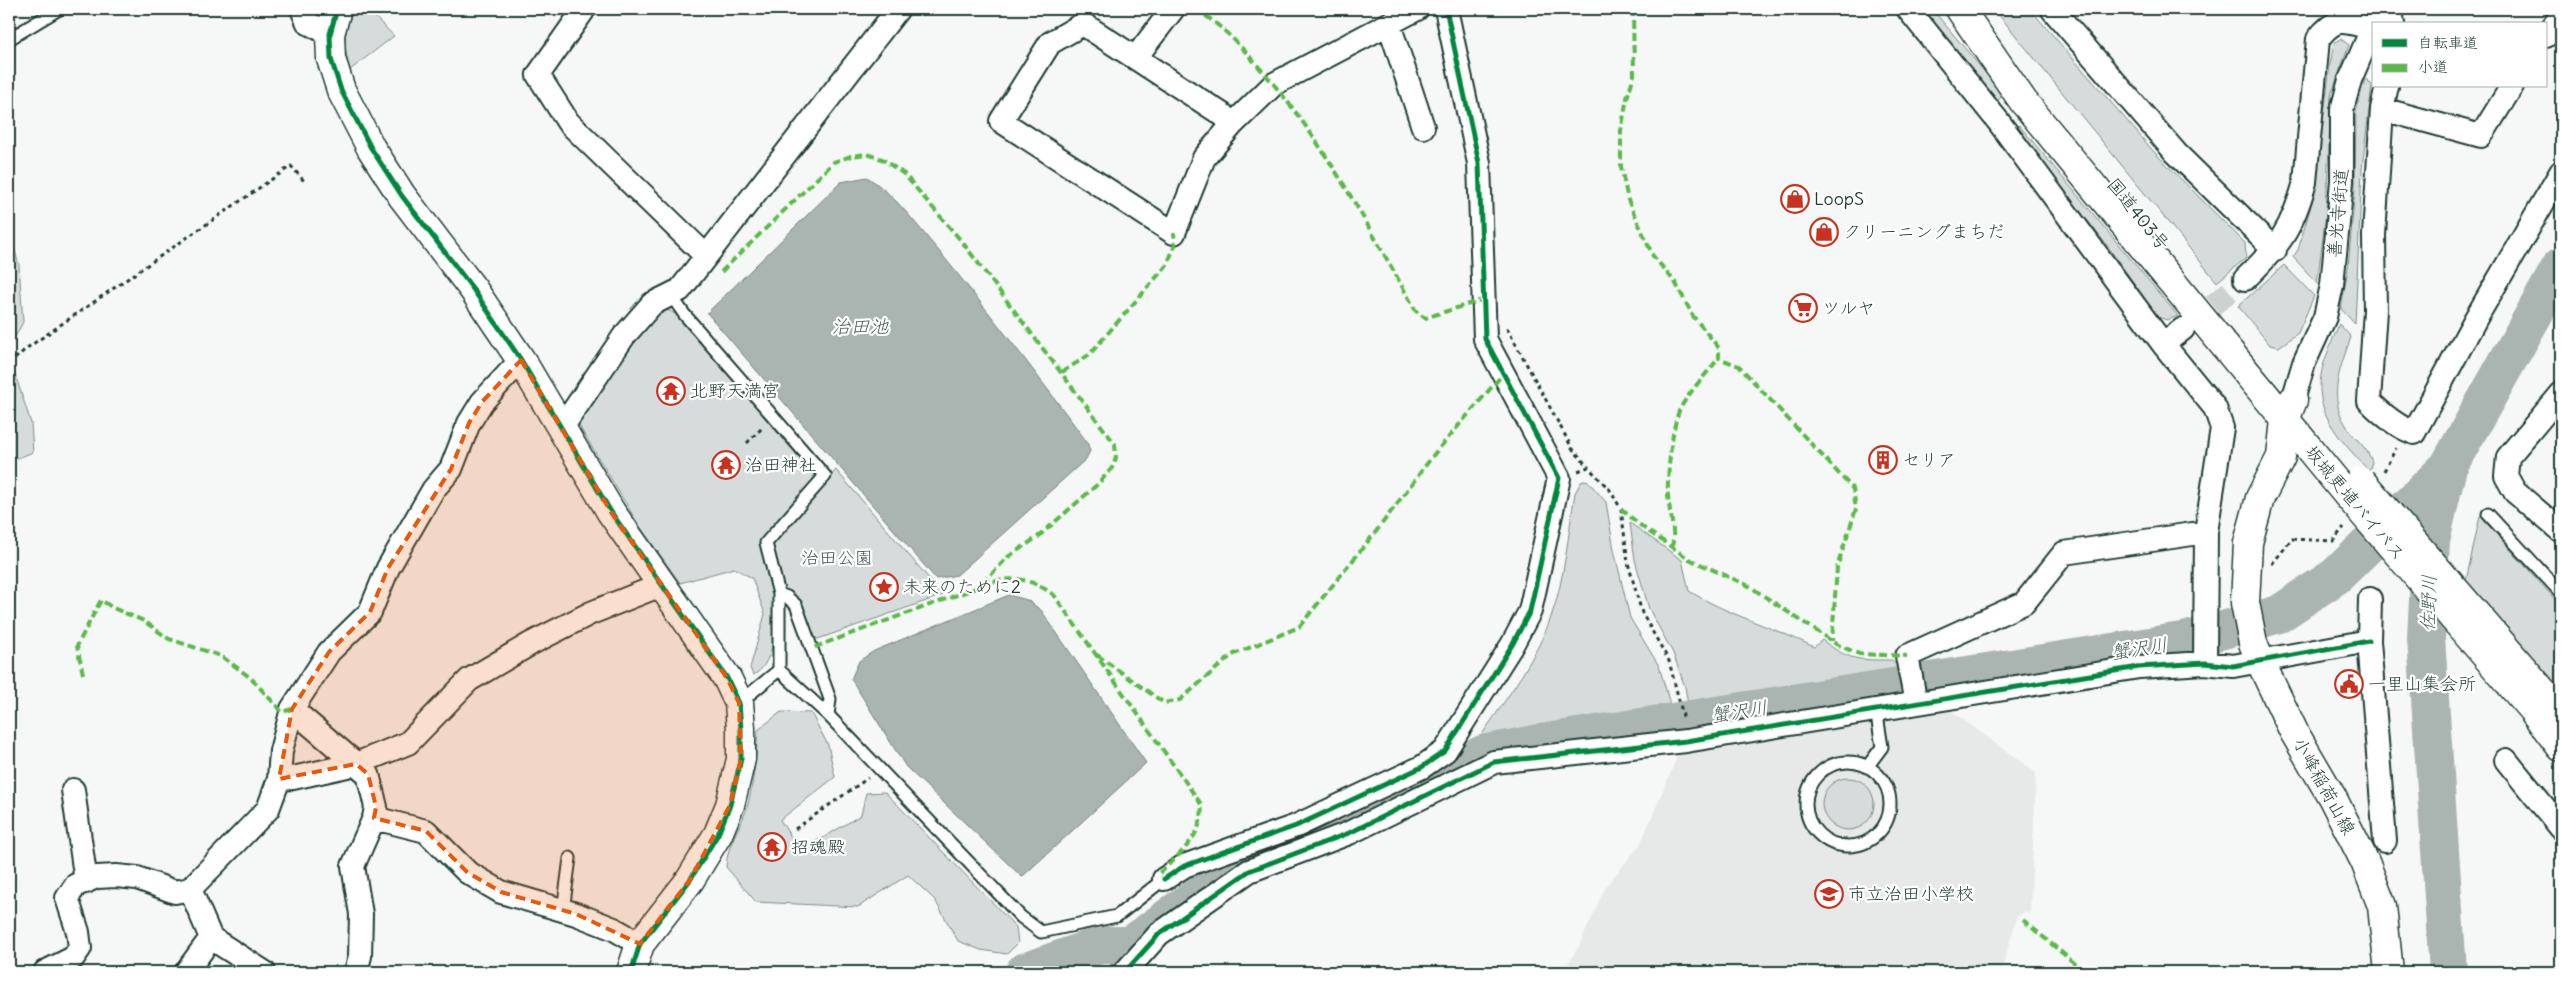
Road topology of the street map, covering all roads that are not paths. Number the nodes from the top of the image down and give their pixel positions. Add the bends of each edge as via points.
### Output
1 (59, 9) edge
2 (302, 9) edge
3 (898, 9) edge
4 (1173, 9) edge
5 (1417, 9) edge
6 (1446, 9) edge
7 (1908, 9) edge
8 (1960, 9) edge
9 (1972, 9) edge
10 (2052, 9) edge
11 (2383, 9) edge
12 (2391, 9) edge
13 (583, 11) dead end
14 (2561, 16) edge
15 (334, 21) edge
16 (2379, 22) edge
17 (2380, 22) edge
18 (1389, 24) junction
19 (2372, 25) edge
20 (2548, 33) edge
21 (2372, 37) edge
22 (9, 39) edge
23 (1136, 57) junction
24 (2387, 88) edge
25 (2511, 88) edge
26 (2023, 101) junction
27 (2382, 109) junction
28 (1998, 121) junction
29 (1232, 125) junction
30 (1423, 127) dead end
31 (2561, 172) edge
32 (2275, 250) junction
33 (705, 255) junction
34 (2244, 279) tunnel mouth
35 (671, 295) junction
36 (2183, 329) tunnel mouth
37 (2163, 344) junction
38 (521, 360) junction
39 (2561, 394) edge
40 (2289, 410) junction
41 (561, 429) junction
42 (2488, 514) dead end
43 (2206, 532) junction
44 (2561, 532) edge
45 (661, 586) junction
46 (2561, 593) edge
47 (779, 594) junction
48 (2370, 599) dead end
49 (2369, 641) junction
50 (2256, 652) junction
51 (2204, 658) junction
52 (779, 670) junction
53 (1915, 698) junction
54 (739, 703) junction
55 (292, 708) junction
56 (1876, 709) junction
57 (2549, 709) edge
58 (828, 715) junction
59 (2561, 746) edge
60 (2506, 760) dead end
61 (356, 764) junction
62 (1867, 767) junction
63 (279, 779) junction
64 (73, 790) dead end
65 (374, 818) junction
66 (2561, 828) edge
67 (2384, 841) dead end
68 (570, 858) dead end
69 (1164, 879) joint
70 (86, 882) junction
71 (190, 889) junction
72 (563, 911) junction
73 (210, 938) junction
74 (640, 944) junction
75 (45, 972) edge
76 (186, 972) edge
77 (264, 972) edge
78 (356, 972) edge
79 (631, 972) edge
80 (1125, 972) edge
81 (2389, 972) edge

1 - 22 lane
2 - 15 street via 308,23
3 - 33 street
4 - 23 street
5 - 18 street
6 - 69 street via 1479,163 1486,339 1559,478 1530,611 1445,751 1422,767 1299,825 1184,866
7 - 28 street
8 - 26 main road, 国道403号
9 - 40 main road, 国道403号
10 - 32 street via 2176,153
11 - 16 street, 善光寺街道
12 - 17 street
13 - 33 street via 538,75 568,122
14 - 20 street
15 - 38 main road via 331,59 341,90 371,148
18 - 29 street via 1274,84
18 - 30 street
19 - 32 street via 2329,24 2318,39 2305,182 2288,229
21 - 40 street, 善光寺街道 via 2350,80 2342,110 2342,181 2325,317 2304,363
23 - 29 street via 1223,115
23 - 29 street via 1083,24 1050,43 1001,121 1174,233 1204,158
24 - 27 street
25 - 27 street via 2481,136
26 - 28 street
26 - 40 main road, 国道403号
27 - 31 street via 2369,401 2389,420 2414,433
28 - 37 street
32 - 34 street
33 - 35 street via 680,290
35 - 41 street via 652,304 624,336
35 - 47 lane via 825,476 766,543
36 - 37 street
37 - 43 street via 2215,408 2222,428
38 - 41 main road
38 - 55 street via 482,402 469,423 451,469 434,490 388,568 370,612 329,652
39 - 44 street via 2508,456 2506,476 2515,492
40 - 50 main road, 小峰稲荷山線 via 2280,457 2260,498 2248,543 2245,603
40 - 57 main road, 坂城更埴バイパス, bridge
41 - 45 main road
42 - 46 lane
43 - 51 street
43 - 53 street via 2064,553 2024,603 1907,656
45 - 54 main road via 727,678
45 - 61 street via 591,613 532,643 469,680 408,743
47 - 52 lane
47 - 58 lane via 787,596 796,605 830,699
48 - 49 street
49 - 50 street
49 - 67 street
50 - 51 street via 2233,666
50 - 81 main road, 小峰稲荷山線 via 2294,732 2365,862 2382,906
51 - 53 street
52 - 54 lane
52 - 58 lane
53 - 56 street
54 - 74 main road via 741,760 730,805 718,834 690,880
55 - 61 street
55 - 63 street via 281,751
56 - 62 lane via 1882,747
56 - 80 street via 1686,741 1494,762 1349,833 1249,871 1159,934
57 - 59 main road, 坂城更埴バイパス
58 - 69 lane via 1021,917 1041,932 1116,916
60 - 66 street
61 - 63 street
61 - 65 street via 368,774 376,806
62 - 62 lane via 1878,775 1887,791 1889,810 1886,822 1868,841 1857,845 1843,846 1830,842 1819,835 1806,811 1810,785 1830,766 1856,763
63 - 71 street via 268,809
64 - 70 street
65 - 72 street via 426,832 467,872 501,892
65 - 78 street via 353,866 361,914 360,956
68 - 72 lane
70 - 71 street via 97,877 116,876 137,878 175,892
70 - 75 street via 76,885 67,898 80,948 73,958
71 - 73 street
72 - 74 street via 614,929
73 - 76 street
73 - 77 street
74 - 79 main road

